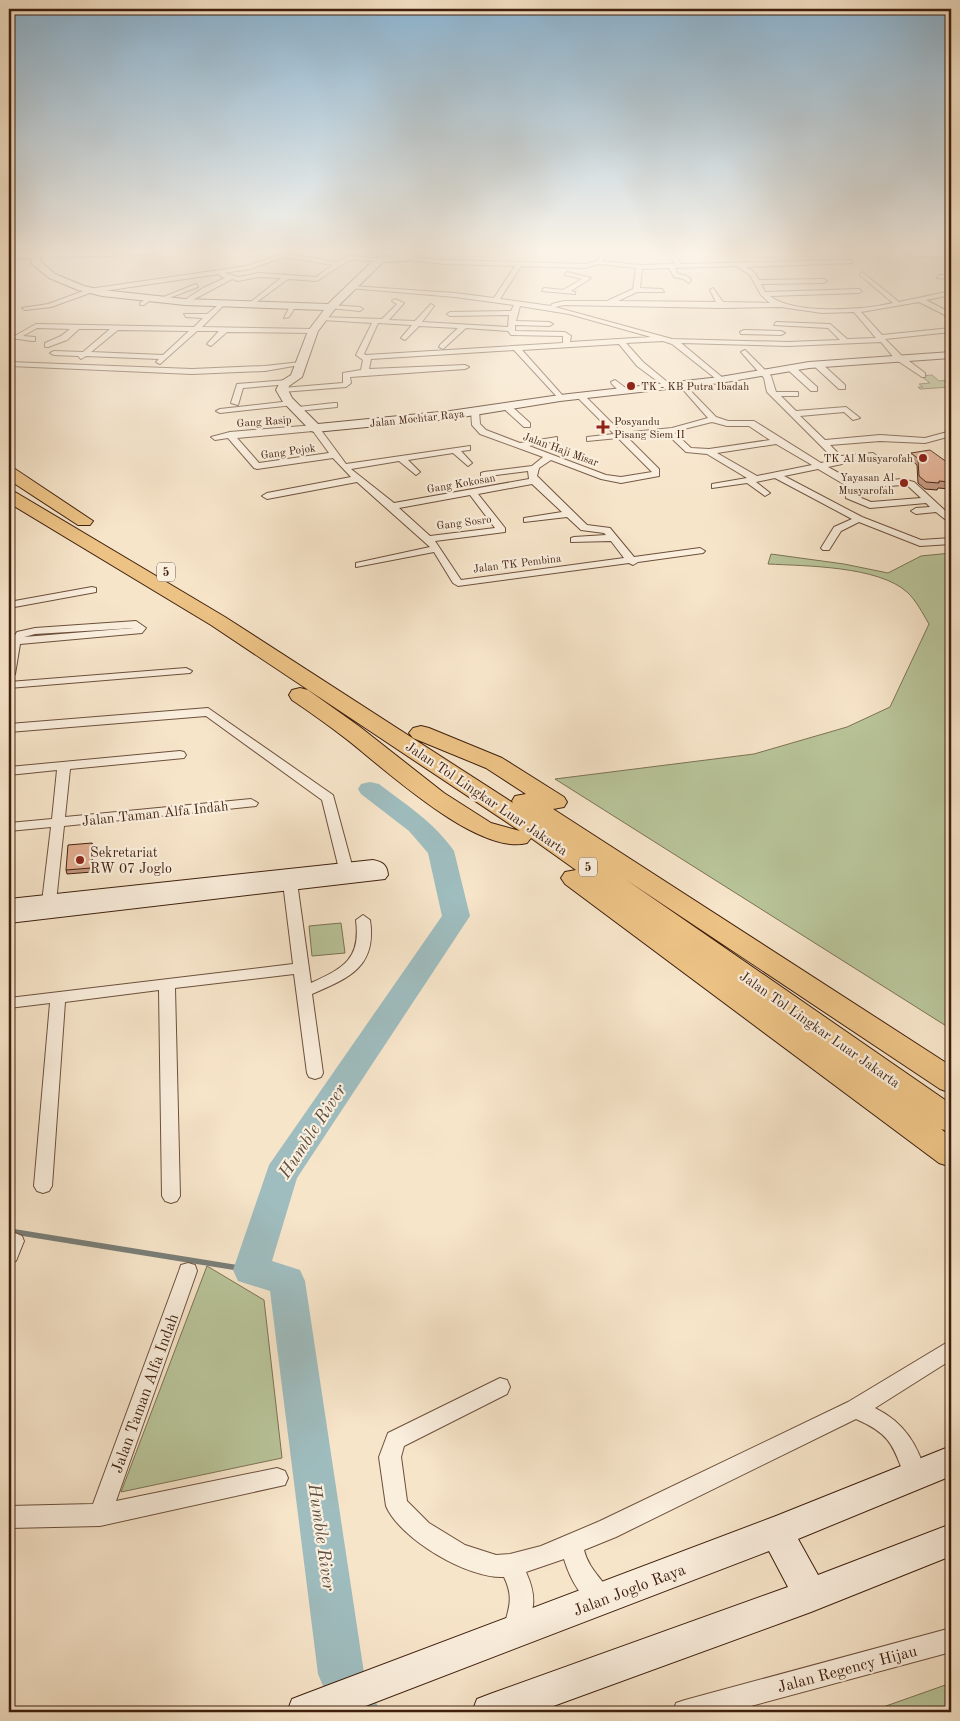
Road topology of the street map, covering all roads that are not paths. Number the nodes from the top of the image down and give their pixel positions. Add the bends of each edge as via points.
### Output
1 (22, 333) edge
2 (69, 333) edge
3 (109, 333) edge
4 (189, 333) edge
5 (222, 333) edge
6 (312, 333) edge
7 (373, 333) edge
8 (409, 333) edge
9 (457, 333) edge
10 (512, 333) edge
11 (532, 333) edge
12 (567, 333) edge
13 (641, 333) edge
14 (781, 333) edge
15 (837, 333) edge
16 (875, 333) edge
17 (925, 333) edge
18 (405, 338) dead end
19 (661, 339) junction
20 (880, 339) junction
21 (32, 340) dead end
22 (672, 341) junction
23 (621, 342) junction
24 (846, 342) junction
25 (211, 344) dead end
26 (788, 344) junction
27 (48, 345) dead end
28 (566, 346) junction
29 (443, 347) dead end
30 (518, 349) junction
31 (745, 352) dead end
32 (54, 353) dead end
33 (84, 354) junction
34 (165, 356) junction
35 (949, 357) edge
36 (367, 358) junction
37 (899, 358) junction
38 (10, 364) dead end
39 (301, 364) junction
40 (817, 364) junction
41 (71, 367) junction
42 (465, 367) dead end
43 (791, 368) junction
44 (251, 369) junction
45 (151, 370) junction
46 (407, 371) junction
47 (365, 372) junction
48 (764, 373) junction
49 (922, 375) dead end
50 (411, 379) dead end
51 (720, 380) junction
52 (615, 382) dead end
53 (683, 384) junction
54 (284, 385) junction
55 (240, 386) junction
56 (668, 386) junction
57 (842, 388) dead end
58 (814, 389) dead end
59 (624, 391) junction
60 (774, 394) junction
61 (795, 394) dead end
62 (580, 396) junction
63 (560, 398) junction
64 (235, 403) dead end
65 (334, 405) dead end
66 (294, 406) junction
67 (506, 406) junction
68 (220, 411) dead end
69 (475, 411) junction
70 (793, 414) junction
71 (856, 418) dead end
72 (713, 419) junction
73 (527, 425) dead end
74 (315, 428) junction
75 (671, 430) junction
76 (951, 433) edge
77 (231, 435) junction
78 (620, 436) junction
79 (215, 437) dead end
80 (554, 439) dead end
81 (590, 439) dead end
82 (854, 440) junction
83 (778, 441) junction
84 (916, 441) junction
85 (821, 443) junction
86 (209, 445) dead end
87 (518, 446) junction
88 (467, 448) dead end
89 (455, 450) junction
90 (930, 451) edge
91 (709, 452) junction
92 (334, 455) junction
93 (401, 458) junction
94 (550, 458) junction
95 (839, 459) junction
96 (468, 463) dead end
97 (820, 466) junction
98 (344, 467) junction
99 (534, 468) junction
100 (416, 472) dead end
101 (9, 474) edge
102 (484, 475) dead end
103 (776, 475) junction
104 (875, 475) dead end
105 (752, 478) junction
106 (357, 479) junction
107 (534, 481) junction
108 (884, 484) junction
109 (715, 486) dead end
110 (855, 486) junction
111 (473, 493) junction
112 (765, 493) dead end
113 (9, 496) edge
114 (267, 496) dead end
115 (929, 500) junction
116 (392, 506) junction
117 (939, 509) junction
118 (916, 511) dead end
119 (569, 514) junction
120 (860, 519) junction
121 (527, 520) dead end
122 (951, 521) edge
123 (614, 538) junction
124 (428, 539) junction
125 (574, 540) dead end
126 (951, 541) edge
127 (437, 548) junction
128 (826, 548) dead end
129 (700, 552) dead end
130 (632, 562) junction
131 (360, 566) dead end
132 (92, 590) dead end
133 (9, 605) edge
134 (218, 621) junction
135 (15, 641) junction
136 (186, 671) dead end
137 (9, 674) edge
138 (9, 685) edge
139 (9, 728) edge
140 (420, 733) junction
141 (180, 755) dead end
142 (64, 766) junction
143 (9, 771) edge
144 (251, 803) dead end
145 (59, 823) junction
146 (9, 827) edge
147 (346, 869) junction
148 (290, 880) junction
149 (49, 902) junction
150 (9, 906) edge
151 (9, 916) edge
152 (363, 920) dead end
153 (300, 968) junction
154 (168, 984) junction
155 (303, 992) junction
156 (58, 997) junction
157 (9, 1003) edge
158 (951, 1062) edge
159 (315, 1073) dead end
160 (951, 1082) edge
161 (951, 1120) edge
162 (951, 1154) edge
163 (43, 1186) dead end
164 (171, 1196) dead end
165 (188, 1271) dead end
166 (951, 1350) edge
167 (500, 1387) dead end
168 (855, 1409) junction
169 (951, 1461) edge
170 (916, 1476) junction
171 (277, 1478) dead end
172 (100, 1515) junction
173 (9, 1517) edge
174 (776, 1532) junction
175 (951, 1540) edge
176 (572, 1544) junction
177 (510, 1565) junction
178 (810, 1595) junction
179 (602, 1599) junction
180 (512, 1634) junction
181 (951, 1640) edge
182 (314, 1709) edge
183 (490, 1712) edge
184 (685, 1712) edge

1 - 21 street via 15,338
2 - 27 street
3 - 33 street
4 - 34 street
5 - 25 street
6 - 39 street
7 - 36 street via 360,355
8 - 18 street
9 - 29 street
10 - 11 street
12 - 28 street
13 - 19 street
14 - 26 street
15 - 24 street
16 - 20 street
17 - 20 street
19 - 22 street
19 - 23 street
20 - 24 street
20 - 37 street
22 - 26 street via 701,338
22 - 51 street
23 - 28 street
23 - 56 street via 640,364
24 - 26 street
28 - 30 street
30 - 36 street
30 - 63 street
31 - 48 street
32 - 33 street
33 - 34 street
33 - 41 street
34 - 45 street
35 - 37 street, Jalan Mochtar Raya
36 - 47 street
37 - 40 street, Jalan Mochtar Raya
37 - 49 street
38 - 41 street
39 - 44 street
39 - 54 street via 296,377
40 - 43 street, Jalan Mochtar Raya
40 - 57 street
41 - 45 street
42 - 46 street
43 - 48 street, Jalan Mochtar Raya
43 - 58 street
44 - 45 street
44 - 55 street via 249,376 237,377
46 - 47 street
46 - 50 street
47 - 54 street via 346,374 346,386
48 - 51 street, Jalan Mochtar Raya
48 - 60 street
51 - 53 street, Jalan Mochtar Raya
52 - 59 street
53 - 56 street, Jalan Mochtar Raya
53 - 72 street
54 - 55 street
54 - 66 street
55 - 64 street
56 - 59 street, Jalan Mochtar Raya
59 - 62 street, Jalan Mochtar Raya
60 - 61 street
60 - 70 street
62 - 63 street, Jalan Mochtar Raya
62 - 78 street
63 - 67 street, Jalan Mochtar Raya
65 - 66 street
66 - 68 street
66 - 74 street
67 - 69 street, Jalan Mochtar Raya
67 - 73 street
69 - 74 street, Jalan Mochtar Raya
69 - 87 street, Jalan Haji Misar via 476,425 483,432
70 - 71 street via 846,409
70 - 85 street
72 - 75 street
72 - 83 street via 727,424 749,423
74 - 77 street, Gang Rasip
74 - 92 street, Jalan TK Pembina
75 - 78 street
75 - 91 street via 671,435 689,450
76 - 84 street via 942,439
77 - 79 street, Gang Rasip
77 - 86 street
77 - 92 street, Gang Pojok via 257,466
78 - 81 street
78 - 94 street, Jalan Haji Misar via 653,467 656,474 616,480
80 - 87 street
82 - 84 street
82 - 85 street
82 - 95 street via 876,459
83 - 91 street
83 - 97 street
84 - 90 street
85 - 95 street
87 - 94 street, Jalan Haji Misar
88 - 89 street
89 - 93 street
89 - 96 street
91 - 105 street
92 - 98 street, Jalan TK Pembina
93 - 98 street
93 - 100 street
94 - 99 street
95 - 97 street via 839,462
97 - 103 street
97 - 110 street
98 - 106 street, Jalan TK Pembina
99 - 102 street
99 - 107 street via 531,474
101 - 140 highway, Jalan Tol Lingkar Luar Jakarta / 5
103 - 105 street
103 - 120 street
104 - 108 street
105 - 109 street
105 - 112 street
106 - 114 street
106 - 116 street, Jalan TK Pembina
107 - 111 street, Gang Kokosan
107 - 119 street
108 - 110 street
108 - 115 street via 911,484
110 - 115 street via 863,494 849,496 870,505
111 - 116 street, Gang Kokosan
111 - 124 street, Gang Sosro via 502,530
113 - 134 highway, Jalan Tol Lingkar Luar Jakarta / 5
115 - 117 street
116 - 124 street, Jalan TK Pembina
117 - 118 street
117 - 122 street
119 - 121 street
119 - 123 street via 584,528 604,528
120 - 126 street via 920,544
120 - 128 street via 837,529
123 - 125 street
123 - 130 street
124 - 127 street, Jalan TK Pembina
127 - 130 street, Jalan TK Pembina via 458,582
127 - 131 street
129 - 130 street, Jalan TK Pembina
132 - 133 street
134 - 161 highway, Jalan Tol Lingkar Luar Jakarta / 5 via 516,816
134 - 162 highway via 226,636 256,654 267,672 352,732 435,798 482,828 518,838
135 - 135 street via 21,634 35,631 136,624 141,628 138,631
135 - 137 street
136 - 138 street
139 - 147 street via 208,712 328,798
140 - 158 highway via 494,763
140 - 160 highway, Jalan Tol Lingkar Luar Jakarta / 5
141 - 142 street
142 - 143 street
142 - 145 street
144 - 145 street, Jalan Taman Alfa Indah
145 - 146 street, Jalan Taman Alfa Indah
145 - 149 street
147 - 148 street
147 - 148 street via 375,866 378,875
148 - 149 street
148 - 151 street
148 - 153 street
149 - 150 street
152 - 155 street via 367,942 359,960 333,980
153 - 154 street
153 - 155 street
154 - 156 street
154 - 164 street
155 - 159 street
156 - 157 street
156 - 163 street
165 - 172 street, Jalan Taman Alfa Indah
166 - 168 street
167 - 177 street via 395,1440 390,1457 391,1477 397,1506 427,1535 460,1555 496,1566
168 - 170 street via 878,1418 898,1433 911,1454
168 - 176 street
169 - 170 street, Jalan Joglo Raya
170 - 174 street, Jalan Joglo Raya
171 - 172 street
172 - 173 street
174 - 178 street
174 - 179 street, Jalan Joglo Raya
175 - 178 street
176 - 177 street
176 - 179 street via 576,1566 584,1581
177 - 180 street via 521,1586 524,1605
178 - 183 street
179 - 180 street, Jalan Joglo Raya
180 - 182 street, Jalan Joglo Raya
181 - 184 street, Jalan Regency Hijau

